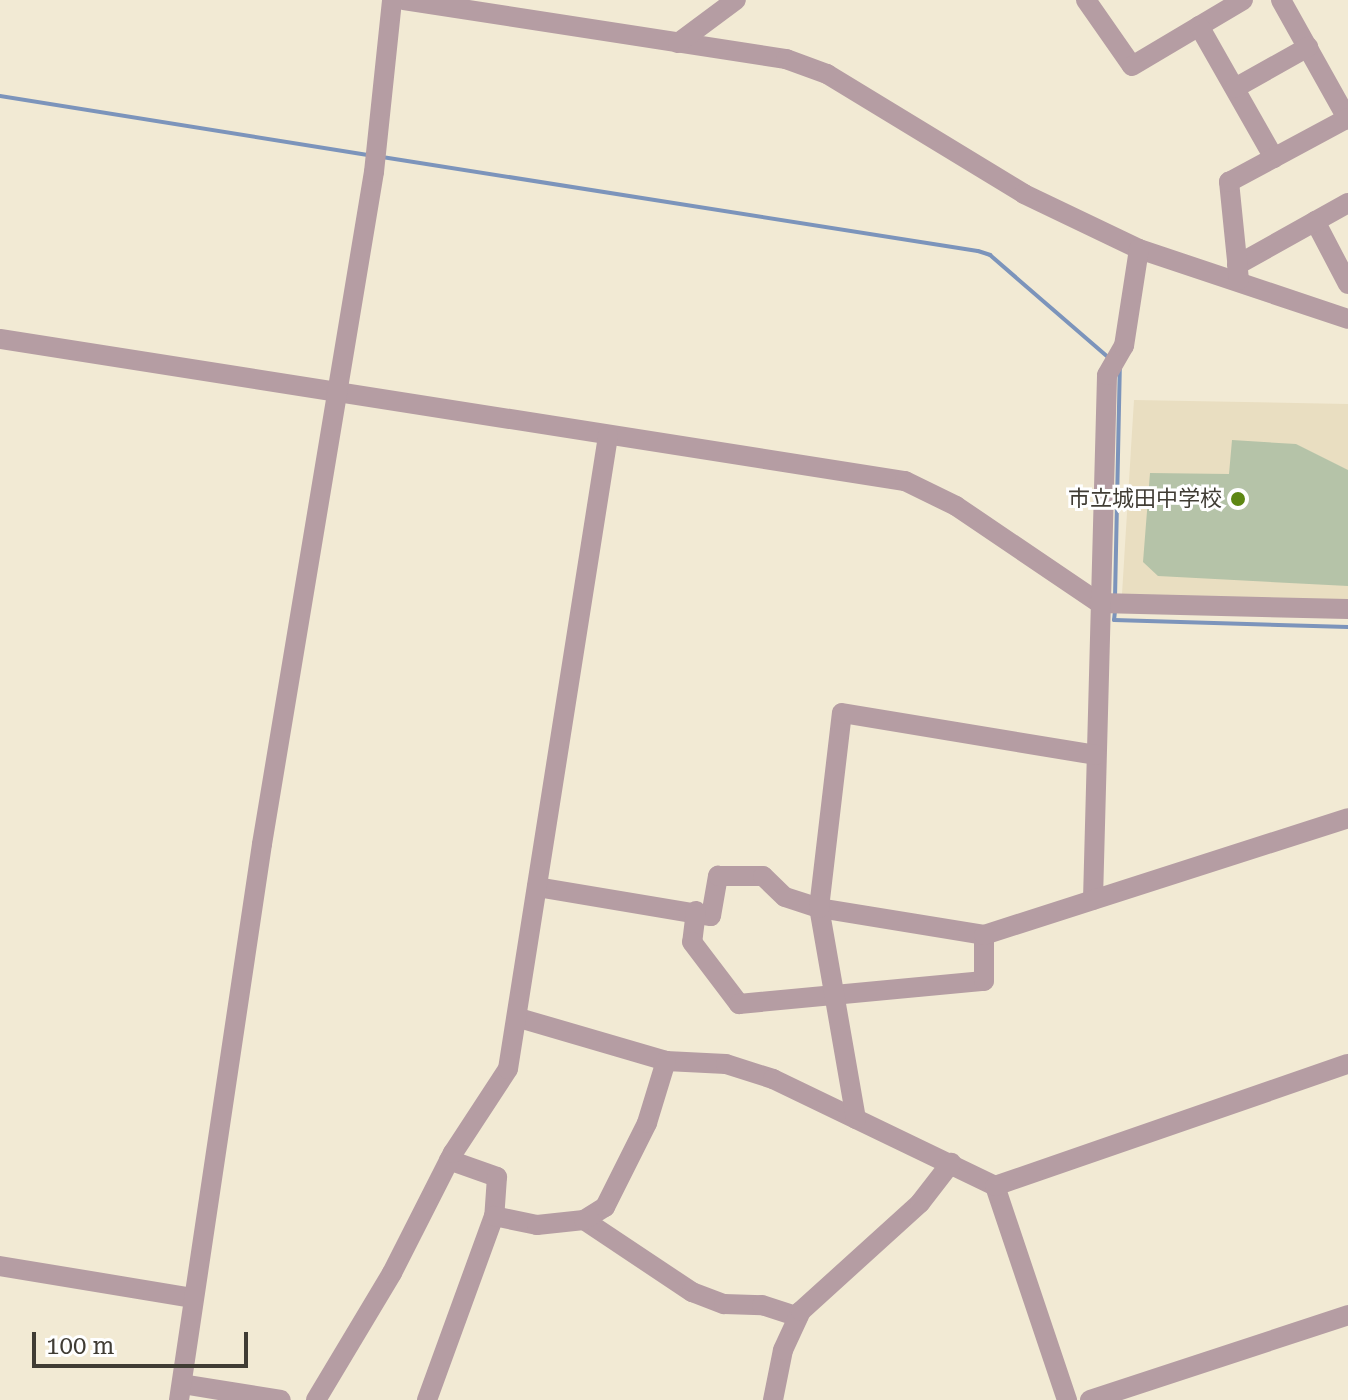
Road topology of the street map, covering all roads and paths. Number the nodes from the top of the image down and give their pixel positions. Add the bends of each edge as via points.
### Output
1 (392, 0) edge
2 (404, 0) edge
3 (736, 0) edge
4 (1086, 0) edge
5 (1243, 0) edge
6 (1281, 0) edge
7 (1199, 26) junction
8 (678, 43) junction
9 (1308, 47) junction
10 (1235, 88) junction
11 (1348, 118) edge
12 (1274, 158) junction
13 (1348, 203) edge
14 (1315, 221) junction
15 (1139, 249) junction
16 (1238, 273) junction
17 (1348, 284) edge
18 (1348, 319) edge
19 (0, 339) edge
20 (339, 393) junction
21 (608, 436) junction
22 (1108, 603) junction
23 (1348, 609) edge
24 (1096, 755) junction
25 (1348, 818) edge
26 (537, 887) junction
27 (1093, 900) junction
28 (819, 908) junction
29 (696, 911) junction
30 (984, 935) junction
31 (839, 998) junction
32 (519, 1018) junction
33 (666, 1061) junction
34 (1348, 1064) edge
35 (856, 1119) junction
36 (449, 1160) junction
37 (951, 1163) junction
38 (995, 1186) junction
39 (494, 1216) junction
40 (584, 1220) junction
41 (0, 1266) edge
42 (193, 1298) junction
43 (1348, 1315) edge
44 (798, 1317) junction
45 (180, 1392) edge
46 (281, 1400) edge
47 (316, 1400) edge
48 (427, 1400) edge
49 (773, 1400) edge
50 (1067, 1400) edge
51 (1090, 1400) edge

1 - 20 street via 375,156
2 - 8 street
3 - 8 street
4 - 7 street via 1132,66
5 - 7 street
6 - 9 street
7 - 10 street
8 - 15 street via 747,51 827,74 1024,194
9 - 10 street
9 - 11 street
10 - 12 street
11 - 12 street
12 - 16 street via 1229,182
13 - 14 street
14 - 16 street
14 - 17 street
15 - 16 street
15 - 22 street via 1114,361
16 - 18 street
19 - 20 street
20 - 21 street
20 - 42 street
21 - 22 street via 916,485
21 - 26 street
22 - 23 street
22 - 24 street
24 - 27 street
24 - 28 street via 842,713
25 - 27 street
26 - 29 street
26 - 32 street
27 - 30 street
28 - 29 street via 785,897 763,876 718,876 711,916
28 - 30 street
28 - 31 street
29 - 31 street via 692,942 739,1004
30 - 31 street via 984,981
31 - 35 street
32 - 33 street
32 - 36 street via 508,1069
33 - 35 street via 726,1064 773,1079
33 - 40 street via 647,1123 616,1191 605,1207
34 - 38 street
35 - 37 street
36 - 39 street via 497,1177
36 - 47 street via 392,1273
37 - 38 street
37 - 44 street via 920,1203
38 - 50 street
39 - 40 street via 537,1225
39 - 48 street
40 - 44 street via 692,1292 724,1304 762,1305
41 - 42 street
42 - 45 street
43 - 51 street
44 - 49 street via 783,1350
45 - 46 street

